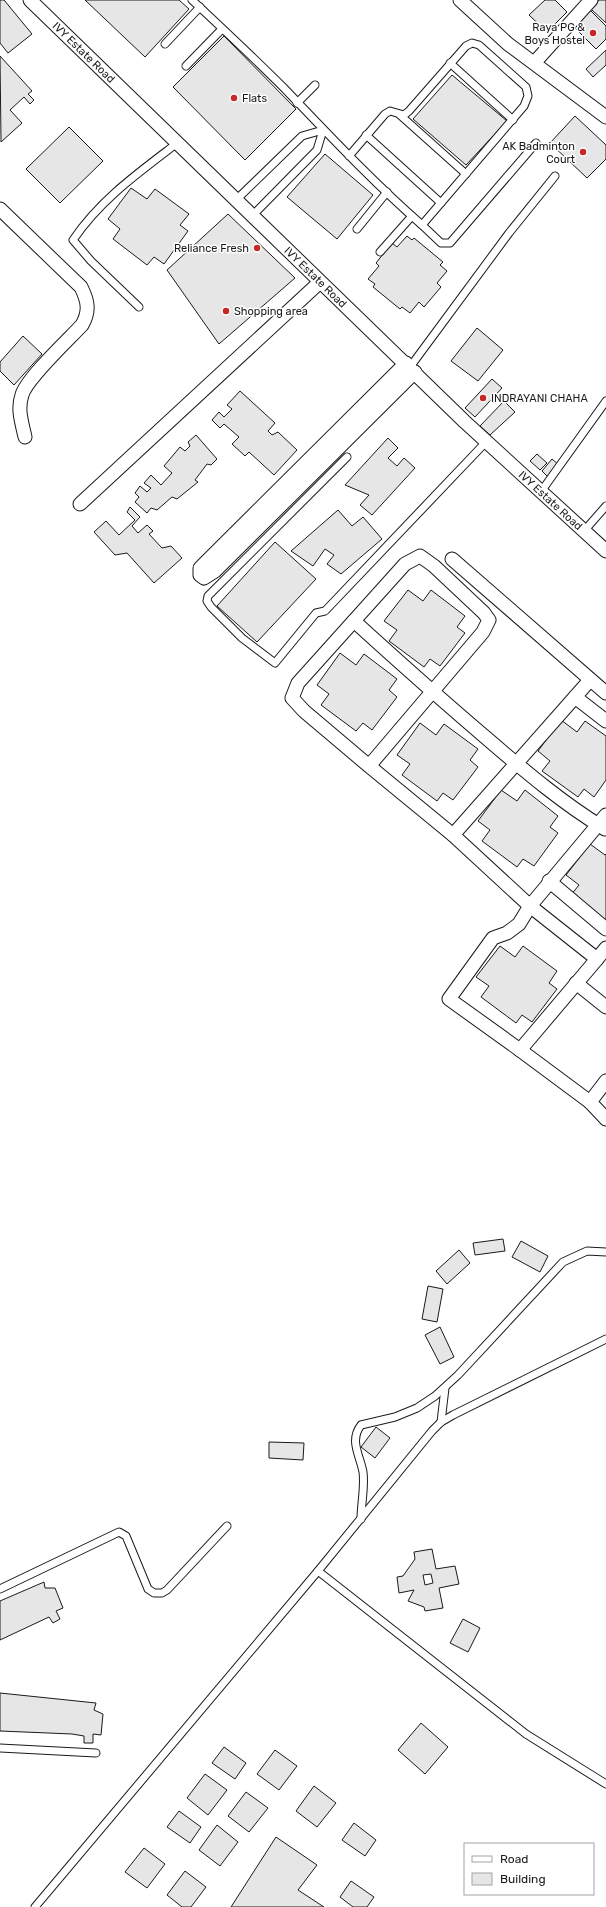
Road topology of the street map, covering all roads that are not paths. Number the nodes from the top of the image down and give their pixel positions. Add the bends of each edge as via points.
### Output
1 (30, 0) edge
2 (192, 0) edge
3 (460, 0) edge
4 (590, 0) edge
5 (200, 7) junction
6 (222, 29) junction
7 (165, 44) dead end
8 (535, 62) junction
9 (450, 63) junction
10 (186, 66) dead end
11 (315, 85) dead end
12 (297, 103) junction
13 (400, 115) junction
14 (606, 117) edge
15 (513, 120) junction
16 (323, 130) junction
17 (366, 135) junction
18 (536, 142) dead end
19 (176, 144) junction
20 (349, 156) junction
21 (466, 174) junction
22 (555, 176) dead end
23 (387, 192) junction
24 (237, 199) junction
25 (441, 203) junction
26 (0, 209) edge
27 (252, 216) junction
28 (412, 216) junction
29 (422, 225) junction
30 (357, 229) dead end
31 (380, 252) dead end
32 (320, 282) junction
33 (139, 307) dead end
34 (410, 367) junction
35 (606, 401) edge
36 (25, 437) dead end
37 (486, 442) junction
38 (346, 457) dead end
39 (298, 469) junction
40 (312, 483) junction
41 (540, 492) junction
42 (80, 504) dead end
43 (606, 506) edge
44 (584, 531) junction
45 (606, 551) edge
46 (452, 559) dead end
47 (354, 621) junction
48 (590, 680) junction
49 (432, 692) junction
50 (606, 693) edge
51 (575, 697) junction
52 (606, 720) edge
53 (516, 764) junction
54 (369, 766) junction
55 (603, 823) edge
56 (453, 835) junction
57 (549, 881) junction
58 (530, 906) junction
59 (606, 929) edge
60 (606, 948) edge
61 (597, 959) junction
62 (576, 983) junction
63 (606, 1008) edge
64 (520, 1050) junction
65 (606, 1081) edge
66 (590, 1102) junction
67 (606, 1119) edge
68 (606, 1252) edge
69 (606, 1339) edge
70 (445, 1388) junction
71 (441, 1422) junction
72 (360, 1519) junction
73 (227, 1526) dead end
74 (318, 1571) junction
75 (0, 1589) edge
76 (0, 1748) edge
77 (96, 1752) dead end
78 (606, 1784) edge
79 (35, 1907) edge

1 - 19 street, IVY Estate Road
2 - 5 lane
3 - 8 street via 508,44
4 - 8 street
5 - 6 lane
5 - 7 lane
6 - 10 lane
6 - 12 lane
8 - 14 street
9 - 13 lane via 409,111
9 - 15 lane
9 - 15 lane via 472,43 479,45 521,82 526,87 528,96
11 - 12 lane
12 - 16 lane
13 - 17 lane via 390,111
13 - 21 lane
15 - 21 lane
16 - 20 lane
16 - 24 lane via 302,136
16 - 27 lane via 317,150
17 - 20 lane
17 - 25 lane
18 - 29 lane via 450,243 441,243
19 - 24 street, IVY Estate Road
19 - 33 lane via 117,189 84,223 73,240 90,261
20 - 23 lane
21 - 25 lane
22 - 34 lane via 509,233
23 - 28 lane
23 - 30 lane
24 - 27 street, IVY Estate Road
25 - 29 lane
26 - 36 street via 81,287 87,299 88,315 82,324 30,381 22,394 19,410
27 - 32 street, IVY Estate Road
28 - 29 lane
28 - 31 lane
32 - 34 street, IVY Estate Road
32 - 42 street
34 - 37 street, IVY Estate Road
34 - 39 street
34 - 40 street
35 - 41 lane
37 - 40 lane via 325,611 316,613 274,663 242,638 207,601 211,591 283,520
37 - 41 street, IVY Estate Road
38 - 40 lane
39 - 40 lane
39 - 40 street via 200,568 200,575 204,578 214,571
41 - 44 street, IVY Estate Road
43 - 44 lane
44 - 45 street, IVY Estate Road
46 - 48 street
47 - 49 street
47 - 49 street via 405,564 420,556 434,566 484,612 489,620 484,632
47 - 54 street via 298,683 292,698 304,712
48 - 50 street
48 - 51 street
49 - 53 street
49 - 54 street
51 - 52 street
51 - 53 street
53 - 55 street via 553,793
53 - 56 street
54 - 56 street
55 - 57 street
56 - 58 street
57 - 58 street
57 - 59 street
58 - 61 street
58 - 64 street via 519,924 507,933 493,938 449,999
60 - 61 street
61 - 62 street
62 - 63 street
62 - 64 street
64 - 66 street
65 - 66 street
66 - 67 street
68 - 70 lane via 587,1251 563,1262
69 - 71 lane
70 - 71 lane
70 - 72 lane via 417,1408 395,1417 368,1422 356,1431 355,1446 363,1480
71 - 72 lane
72 - 74 lane
73 - 75 lane via 162,1593 154,1593 148,1588 126,1536 119,1532
74 - 78 lane via 526,1734
74 - 79 lane
76 - 77 lane

